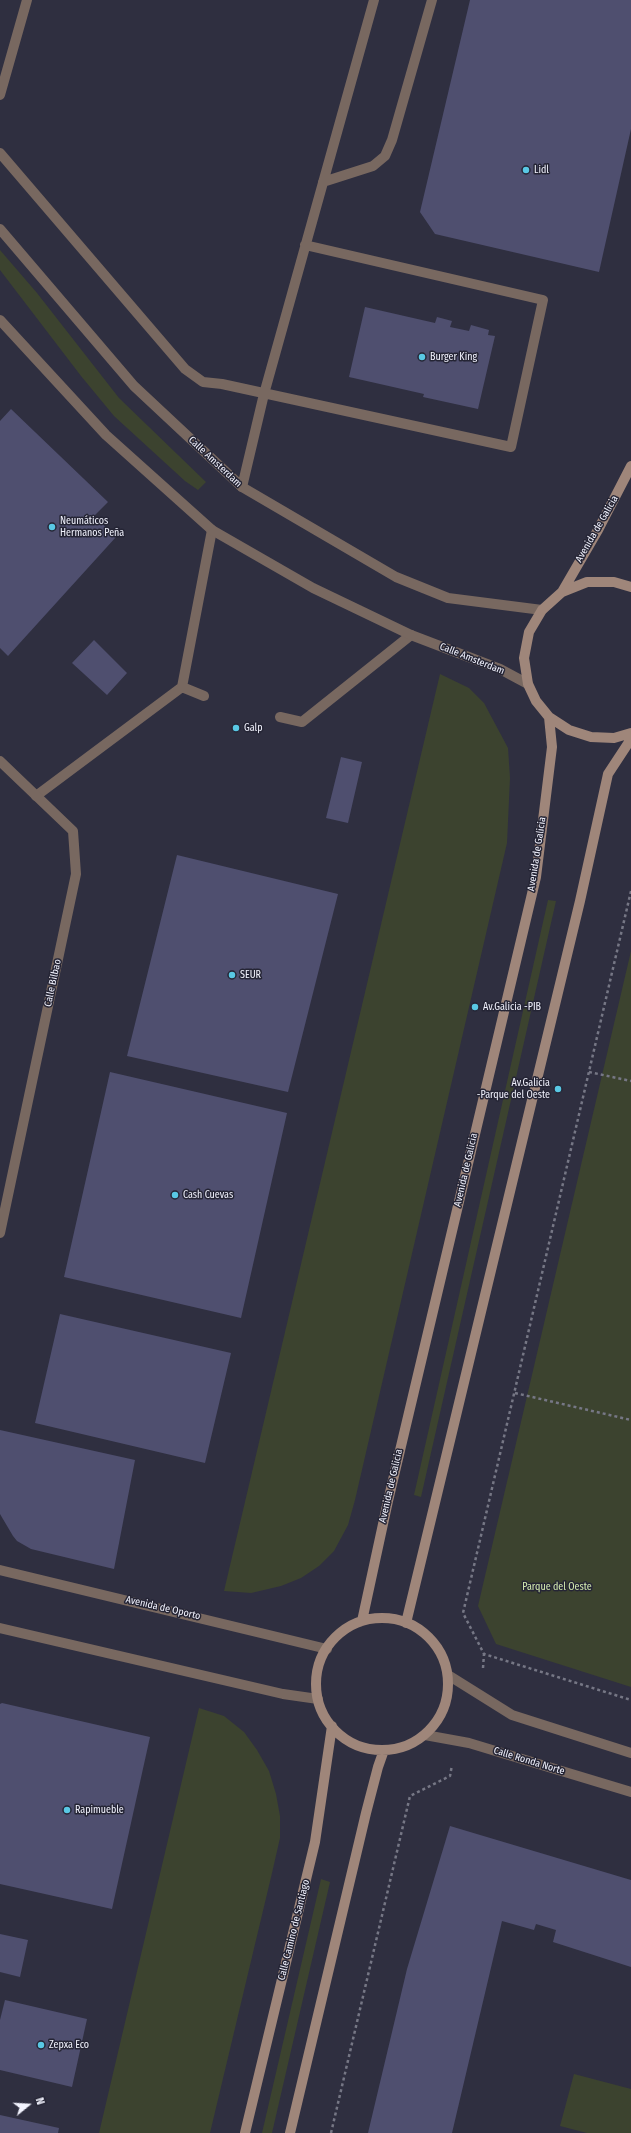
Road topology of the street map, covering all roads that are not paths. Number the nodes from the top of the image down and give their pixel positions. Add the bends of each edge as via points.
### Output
1 (27, 0) edge
2 (374, 0) edge
3 (432, 0) edge
4 (0, 95) edge
5 (0, 153) edge
6 (323, 182) junction
7 (0, 229) edge
8 (305, 245) junction
9 (0, 320) edge
10 (264, 394) junction
11 (631, 466) edge
12 (242, 487) junction
13 (212, 530) junction
14 (631, 587) edge
15 (562, 592) junction
16 (542, 610) junction
17 (411, 635) junction
18 (528, 684) junction
19 (182, 687) junction
20 (204, 696) dead end
21 (280, 717) dead end
22 (549, 717) junction
23 (631, 733) edge
24 (631, 739) edge
25 (0, 761) edge
26 (36, 796) junction
27 (0, 1233) edge
28 (0, 1570) edge
29 (362, 1621) junction
30 (406, 1623) junction
31 (0, 1628) edge
32 (326, 1649) junction
33 (448, 1675) junction
34 (318, 1699) junction
35 (332, 1726) junction
36 (425, 1735) junction
37 (384, 1750) junction
38 (631, 1753) edge
39 (631, 1792) edge
40 (245, 2133) edge
41 (290, 2133) edge

1 - 4 street
2 - 6 street
3 - 6 street via 392,140 385,156 373,166
5 - 10 street via 185,369 203,382
6 - 8 street
7 - 12 street, Calle Amsterdam via 134,386
8 - 10 street
8 - 10 street via 543,300 511,447
9 - 13 street, Calle Amsterdam via 106,435
10 - 12 street
11 - 15 main road, Avenida de Galicia
12 - 16 street, Calle Amsterdam via 396,577 442,596
13 - 17 street, Calle Amsterdam via 313,588
13 - 19 street
14 - 15 main road via 614,582 587,582
15 - 16 main road
16 - 18 main road via 529,632 524,658
17 - 18 street, Calle Amsterdam via 500,669
17 - 21 street via 302,722
18 - 22 main road via 536,702
19 - 20 street
19 - 26 street
22 - 23 main road via 568,730 591,737 614,738
22 - 29 main road, Avenida de Galicia via 552,747 536,877 388,1501
24 - 30 main road via 608,774
25 - 26 street, Calle Bilbao
26 - 27 street, Calle Bilbao via 73,831 76,874
28 - 32 street, Avenida de Oporto
29 - 30 main road via 392,1618
29 - 32 main road via 336,1637
30 - 33 main road via 421,1631 434,1643 443,1658
31 - 34 street via 283,1694
32 - 34 main road via 319,1665
33 - 36 main road via 447,1697 439,1717
33 - 38 street via 512,1715
34 - 35 main road
35 - 37 main road via 355,1744 369,1749
35 - 40 main road, Calle Camino de Santiago via 315,1842
36 - 37 main road via 406,1746
36 - 39 street, Calle Ronda Norte via 469,1743
37 - 41 main road via 362,1829

